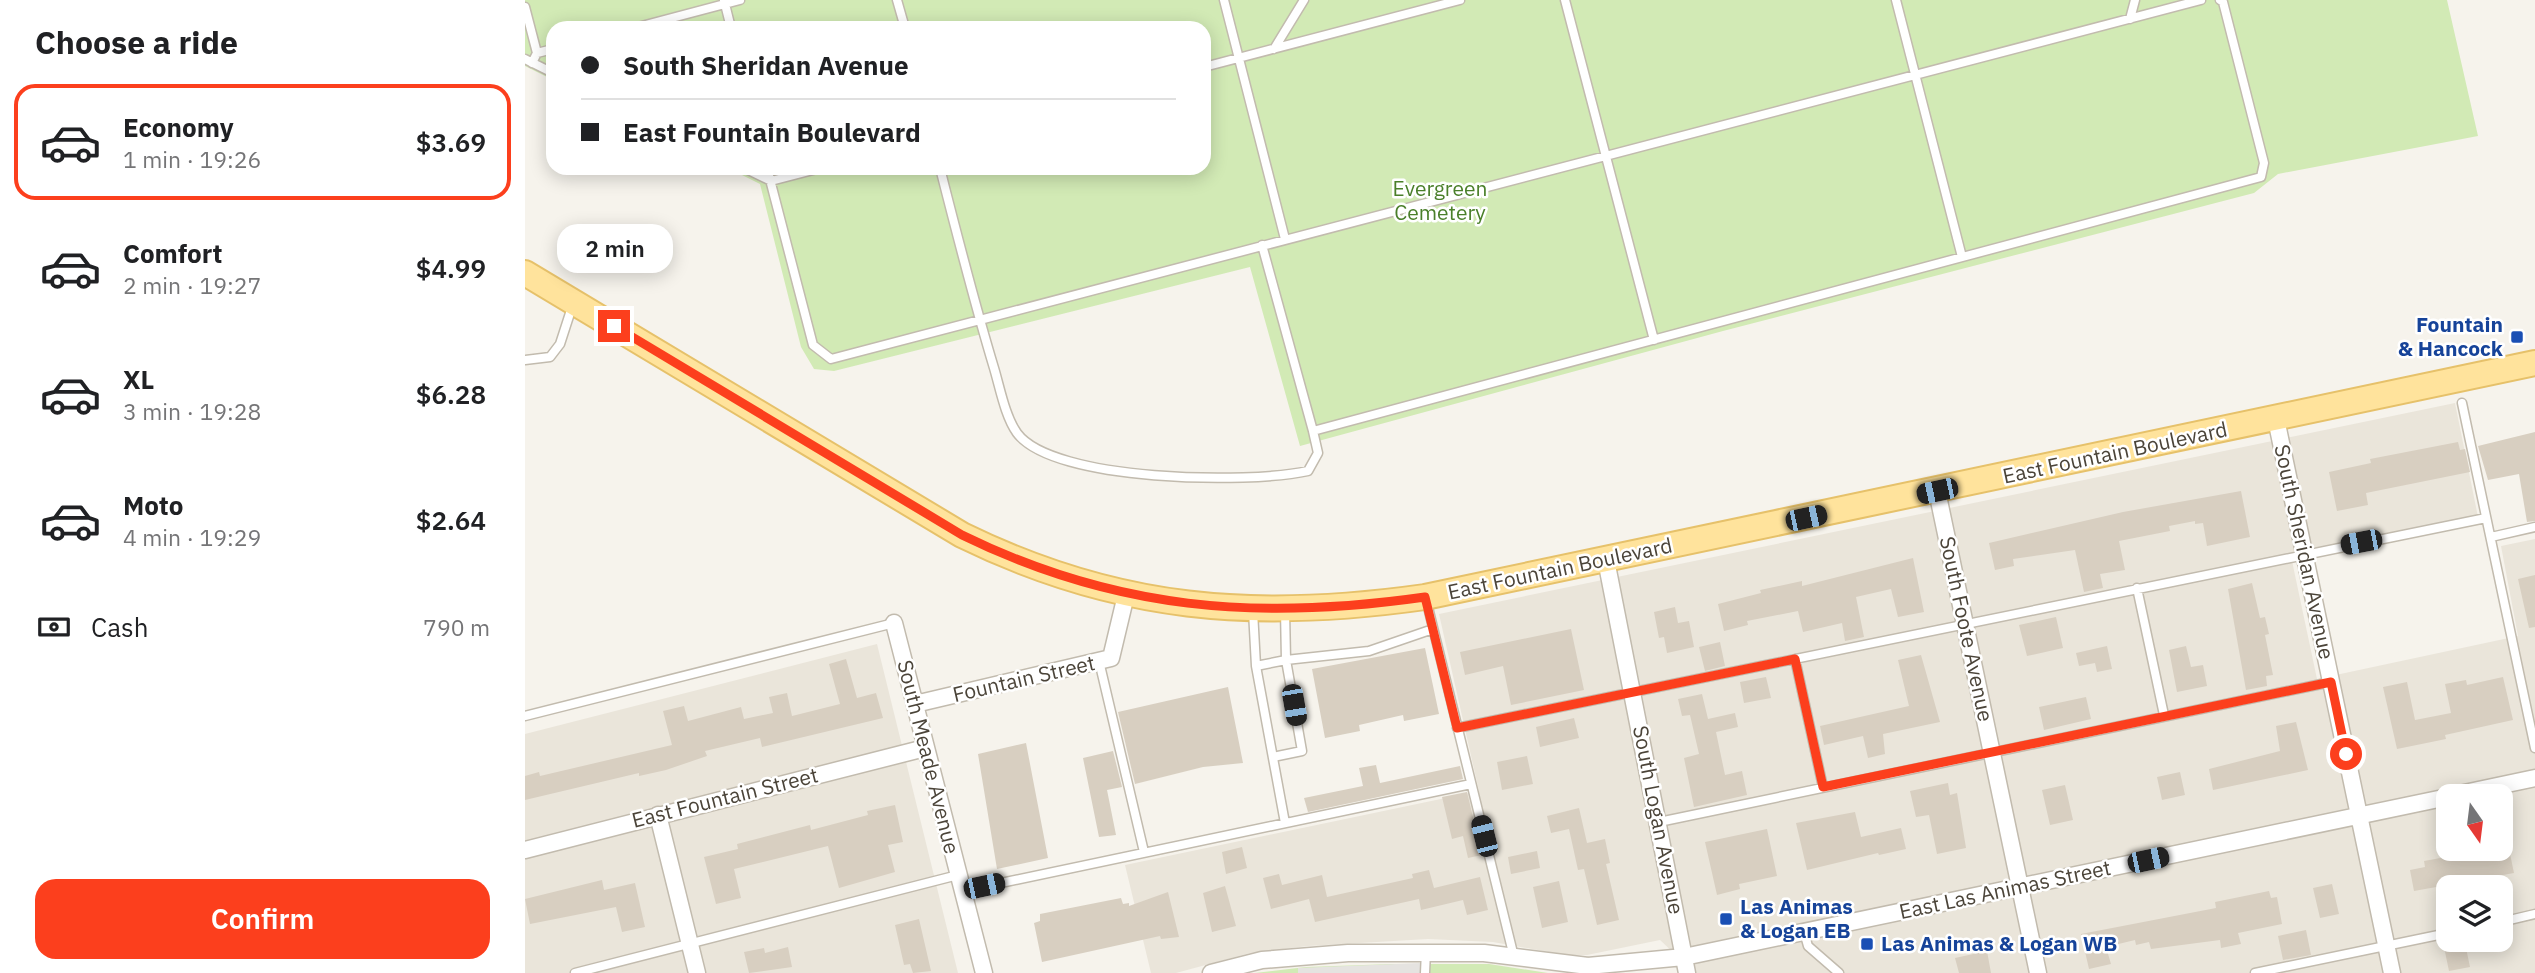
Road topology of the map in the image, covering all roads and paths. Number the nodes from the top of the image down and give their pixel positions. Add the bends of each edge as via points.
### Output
1 (740, 0) edge
2 (897, 0) edge
3 (1224, 0) edge
4 (1304, 0) edge
5 (1461, 0) edge
6 (1565, 0) edge
7 (1896, 0) edge
8 (2135, 0) edge
9 (2201, 0) edge
10 (2220, 0) edge
11 (724, 2) edge
12 (525, 7) edge
13 (2130, 19) junction
14 (658, 21) edge
15 (729, 21) edge
16 (903, 21) edge
17 (1273, 49) junction
18 (546, 51) edge
19 (537, 53) junction
20 (1239, 58) junction
21 (529, 61) edge
22 (1211, 65) edge
23 (546, 70) edge
24 (1915, 75) junction
25 (1606, 156) junction
26 (759, 175) edge
27 (769, 175) edge
28 (794, 175) edge
29 (942, 175) edge
30 (771, 181) junction
31 (1285, 239) junction
32 (1262, 245) junction
33 (1962, 257) junction
34 (525, 272) edge
35 (573, 302) junction
36 (979, 319) junction
37 (1654, 340) junction
38 (525, 360) edge
39 (2535, 363) edge
40 (2462, 403) dead end
41 (2276, 419) junction
42 (1313, 431) junction
43 (1937, 491) junction
44 (2486, 518) junction
45 (2535, 527) edge
46 (2491, 537) junction
47 (2304, 554) junction
48 (1606, 560) junction
49 (2137, 587) junction
50 (1126, 595) junction
51 (1425, 597) junction
52 (1253, 609) junction
53 (1285, 610) junction
54 (894, 622) joint
55 (1965, 623) junction
56 (1433, 629) junction
57 (1795, 659) junction
58 (1286, 660) junction
59 (1099, 661) junction
60 (1256, 666) junction
61 (2331, 682) junction
62 (1633, 692) junction
63 (915, 704) junction
64 (2164, 715) junction
65 (525, 716) edge
66 (1457, 728) junction
67 (925, 748) junction
68 (2535, 748) edge
69 (1991, 751) junction
70 (1273, 757) junction
71 (2535, 778) edge
72 (1471, 784) junction
73 (2506, 784) edge
74 (1823, 787) junction
75 (2436, 799) edge
76 (658, 815) junction
77 (2359, 815) junction
78 (1285, 822) junction
79 (1658, 822) junction
80 (525, 850) edge
81 (1144, 852) junction
82 (958, 875) junction
83 (2020, 887) junction
84 (963, 891) junction
85 (2535, 914) edge
86 (2513, 919) edge
87 (1804, 932) junction
88 (2436, 936) edge
89 (689, 943) junction
90 (2387, 947) junction
91 (1426, 951) junction
92 (1514, 957) junction
93 (1686, 965) edge
94 (575, 973) edge
95 (697, 973) edge
96 (984, 973) edge
97 (1211, 973) edge
98 (1426, 973) edge
99 (1839, 973) edge
100 (2038, 973) edge
101 (2255, 973) edge
102 (2392, 973) edge

1 - 11 lane
2 - 16 lane
3 - 20 lane
4 - 17 lane
5 - 17 lane
6 - 25 lane
7 - 24 lane
8 - 13 lane
9 - 13 lane
10 - 33 lane via 2264,163 2261,177
11 - 14 lane
11 - 15 lane
12 - 19 lane
13 - 24 lane
17 - 20 lane
18 - 19 lane
19 - 21 lane
20 - 22 lane
20 - 31 lane
21 - 23 lane
24 - 25 lane
24 - 33 lane
25 - 31 lane
25 - 37 lane
26 - 30 lane
27 - 30 lane
28 - 30 lane
29 - 36 lane
30 - 36 lane via 813,345 831,359
31 - 32 lane
32 - 36 lane
32 - 42 lane
33 - 37 lane
34 - 35 main road, East Fountain Boulevard
35 - 38 lane via 560,344 550,357
35 - 50 main road, East Fountain Boulevard via 962,535 1006,557
36 - 42 lane via 1016,432 1035,451 1127,474 1280,477 1308,471 1318,453
37 - 42 lane
39 - 41 main road, East Fountain Boulevard
40 - 44 lane
41 - 43 main road, East Fountain Boulevard
41 - 47 street, South Sheridan Avenue
43 - 48 main road, East Fountain Boulevard
43 - 55 street, South Foote Avenue
44 - 46 lane
44 - 47 lane
45 - 46 lane
46 - 68 lane
47 - 49 lane
47 - 61 street, South Sheridan Avenue
48 - 51 main road, East Fountain Boulevard
48 - 62 street, South Logan Avenue
49 - 55 lane
49 - 64 lane
50 - 52 main road, East Fountain Boulevard
50 - 59 street, Fountain Street via 1111,659
51 - 53 main road, East Fountain Boulevard
51 - 56 lane
52 - 53 main road, East Fountain Boulevard
52 - 60 lane
53 - 58 lane
54 - 63 street, South Meade Avenue
54 - 65 lane
55 - 57 lane
55 - 69 street, South Foote Avenue
56 - 58 lane via 1369,651
56 - 66 lane
57 - 62 lane
57 - 74 lane
58 - 60 lane
58 - 70 lane via 1302,751
59 - 63 street, Fountain Street
59 - 81 lane
60 - 70 lane
61 - 64 lane
61 - 77 street, South Sheridan Avenue
62 - 66 lane
62 - 79 street, South Logan Avenue
63 - 67 street, South Meade Avenue
64 - 69 lane
66 - 72 lane
67 - 76 street, East Fountain Street
67 - 82 street, South Meade Avenue
69 - 74 lane
69 - 83 street, South Foote Avenue
70 - 78 lane
71 - 73 street, East Las Animas Street
72 - 78 lane
72 - 92 lane
74 - 79 lane
75 - 77 street, East Las Animas Street
76 - 80 street, East Fountain Street
76 - 89 street
77 - 83 street, East Las Animas Street
77 - 90 street, South Sheridan Avenue
78 - 81 lane
79 - 93 street, South Logan Avenue
81 - 84 lane
82 - 84 street, South Meade Avenue
82 - 89 lane
83 - 87 street, East Las Animas Street
83 - 100 street, South Foote Avenue
84 - 96 street, South Meade Avenue
85 - 86 lane
87 - 93 street, East Las Animas Street
87 - 99 lane via 1808,946
88 - 90 lane
89 - 94 lane
89 - 95 street
90 - 101 lane
90 - 102 street, South Sheridan Avenue
91 - 92 street, East Las Animas Street
91 - 97 street, East Las Animas Street via 1262,960
91 - 98 lane
92 - 93 street, East Las Animas Street via 1588,967

